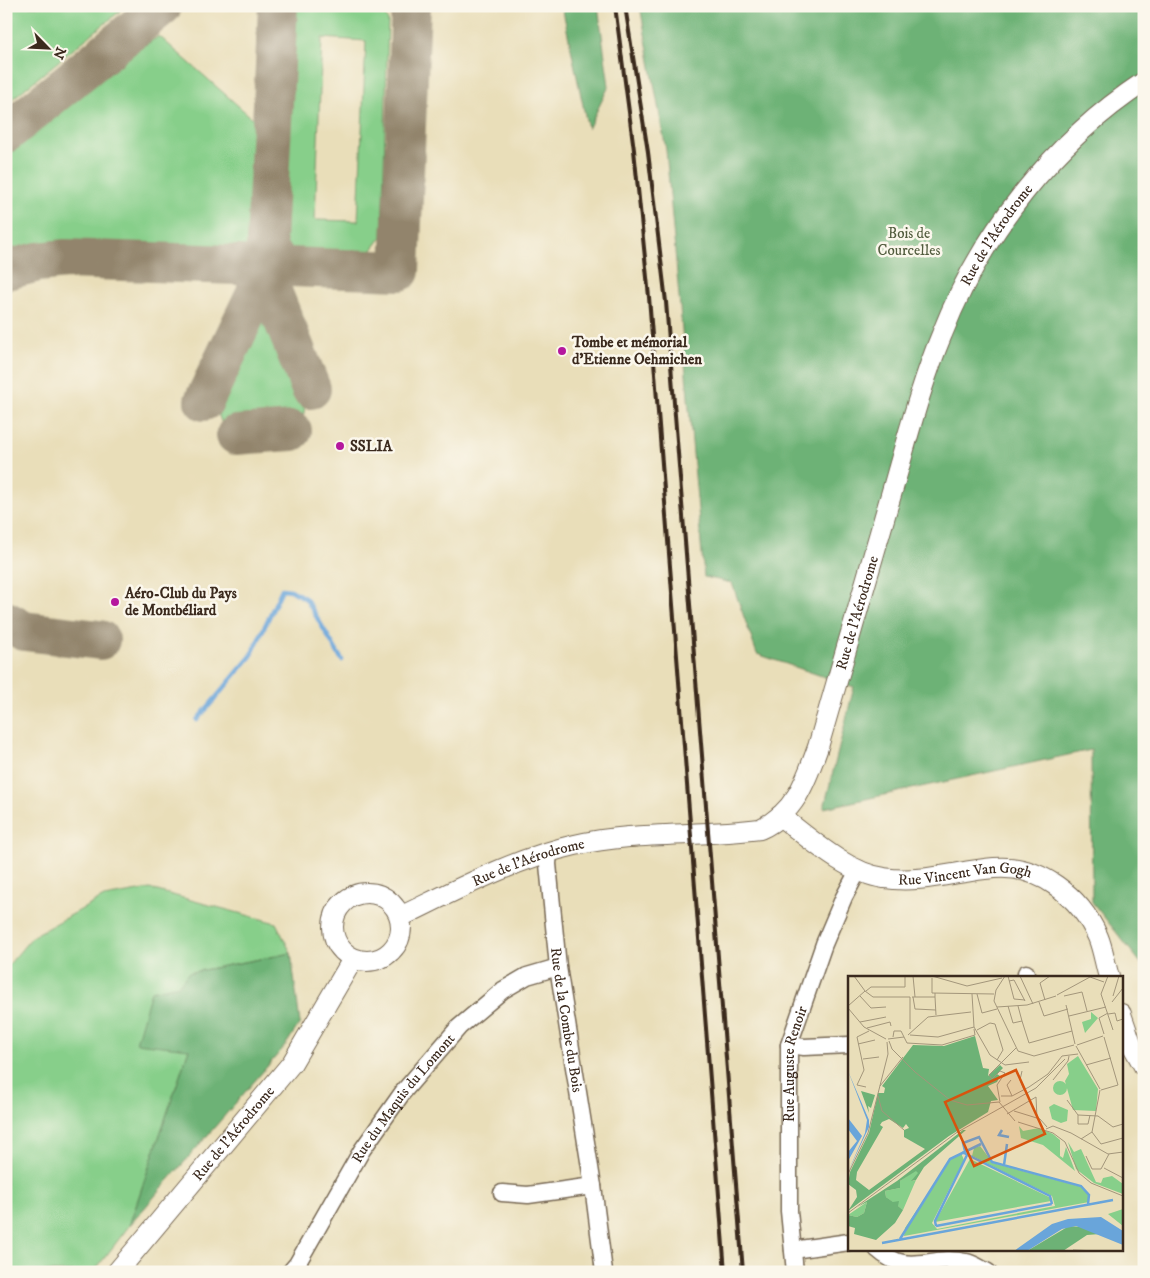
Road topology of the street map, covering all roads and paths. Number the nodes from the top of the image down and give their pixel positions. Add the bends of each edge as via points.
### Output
1 (1144, 82) edge
2 (780, 816) junction
3 (549, 852) junction
4 (859, 869) junction
5 (400, 917) junction
6 (353, 959) junction
7 (558, 967) junction
8 (1109, 976) edge
9 (1122, 1017) edge
10 (789, 1045) junction
11 (848, 1045) edge
12 (1144, 1066) edge
13 (593, 1186) junction
14 (502, 1193) dead end
15 (848, 1242) edge
16 (793, 1250) junction
17 (877, 1250) edge
18 (299, 1269) edge
19 (117, 1272) edge
20 (604, 1272) edge
21 (795, 1272) edge
22 (988, 1272) edge

1 - 2 street, Rue de l'Aérodrome via 1082,130 1026,192 986,247 955,303 930,365 818,747 800,792
2 - 3 street, Rue de l'Aérodrome via 760,829 593,841
2 - 4 street, Rue Vincent Van Gogh via 843,862
3 - 5 street, Rue de l'Aérodrome via 475,881
3 - 7 street, Rue de la Combe du Bois
4 - 8 street, Rue Vincent Van Gogh via 882,878 900,880 994,867 1013,868 1036,875 1057,884 1086,915 1098,937
4 - 10 street, Rue Auguste Renoir via 824,944
5 - 6 street via 401,934 394,949 375,961
5 - 6 street via 396,908 381,895 361,893 344,902 334,920 333,932 340,948
6 - 19 street, Rue de l'Aérodrome via 292,1063
7 - 13 street, Rue de la Combe du Bois
7 - 18 street, Rue du Maquis du Lomont via 528,976 503,990 459,1027 403,1092 362,1150
9 - 12 street
10 - 11 street
10 - 16 street, Rue Auguste Renoir via 789,1211
13 - 14 street via 528,1195
13 - 20 street, Rue de la Combe du Bois
15 - 16 street
16 - 21 street, Rue Auguste Renoir
17 - 22 street via 890,1262 908,1266 967,1262

